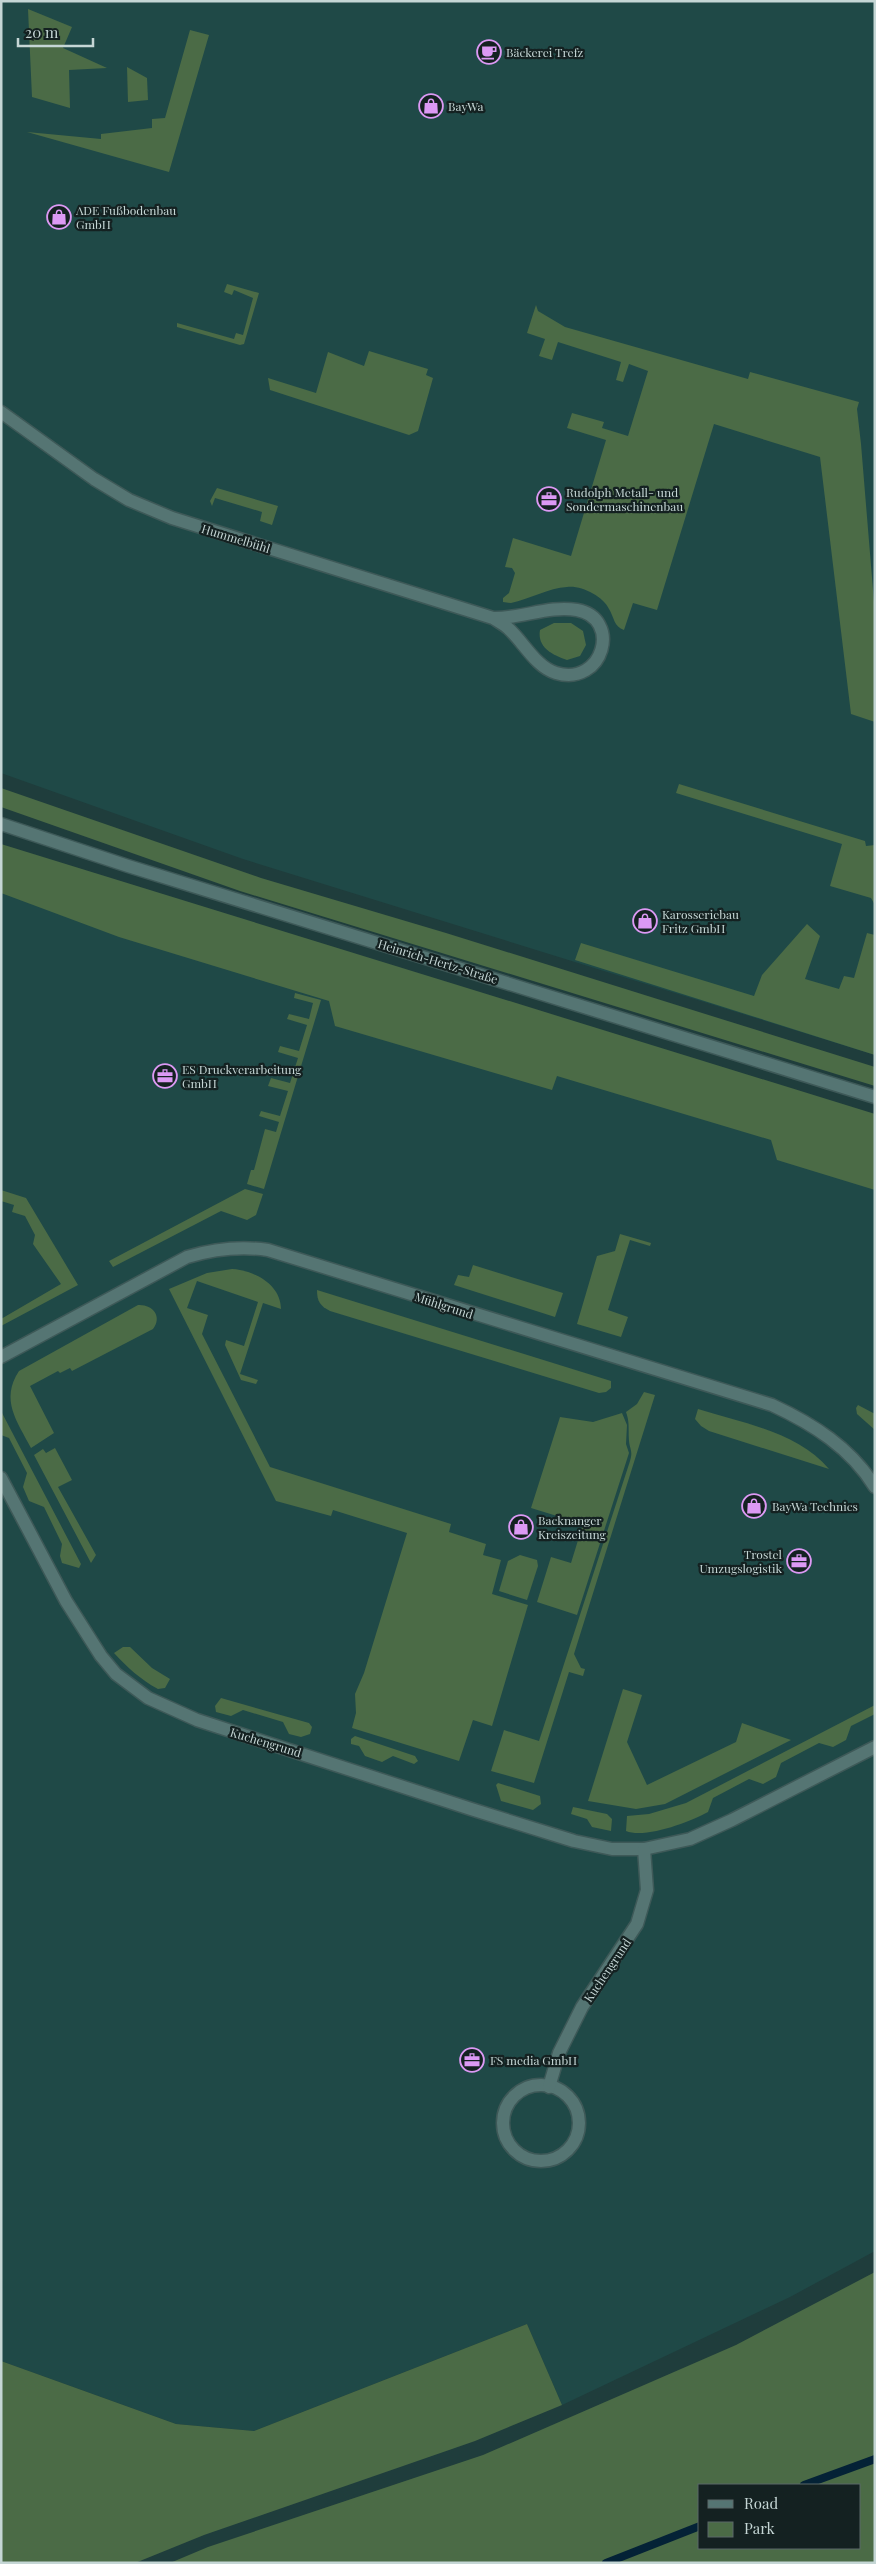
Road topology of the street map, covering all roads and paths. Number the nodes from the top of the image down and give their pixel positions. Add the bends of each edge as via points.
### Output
1 (1, 412) edge
2 (494, 618) junction
3 (1, 824) edge
4 (875, 1097) edge
5 (1, 1357) edge
6 (1, 1478) edge
7 (875, 1487) edge
8 (875, 1747) edge
9 (644, 1849) junction
10 (549, 2086) junction

1 - 2 street, Hummelbühl via 112,490 172,518
2 - 2 street, Hummelbühl via 547,670 570,675 582,672 591,667 601,654 604,638 590,614 563,609 511,619
3 - 4 street, Heinrich-Hertz-Straße
5 - 7 street, Mühlgrund via 187,1257 230,1248 268,1250 772,1405 826,1435 851,1456
6 - 9 street, Kuchengrund via 83,1629 116,1674 148,1698 197,1720 574,1841 612,1849
8 - 9 street, Kuchengrund via 690,1839
9 - 10 street, Kuchengrund via 647,1890 638,1924 582,2007 559,2054
10 - 10 street via 538,2086 516,2095 504,2116 504,2127 513,2149 534,2160 547,2161 559,2157 570,2148 579,2125 571,2100 562,2091

